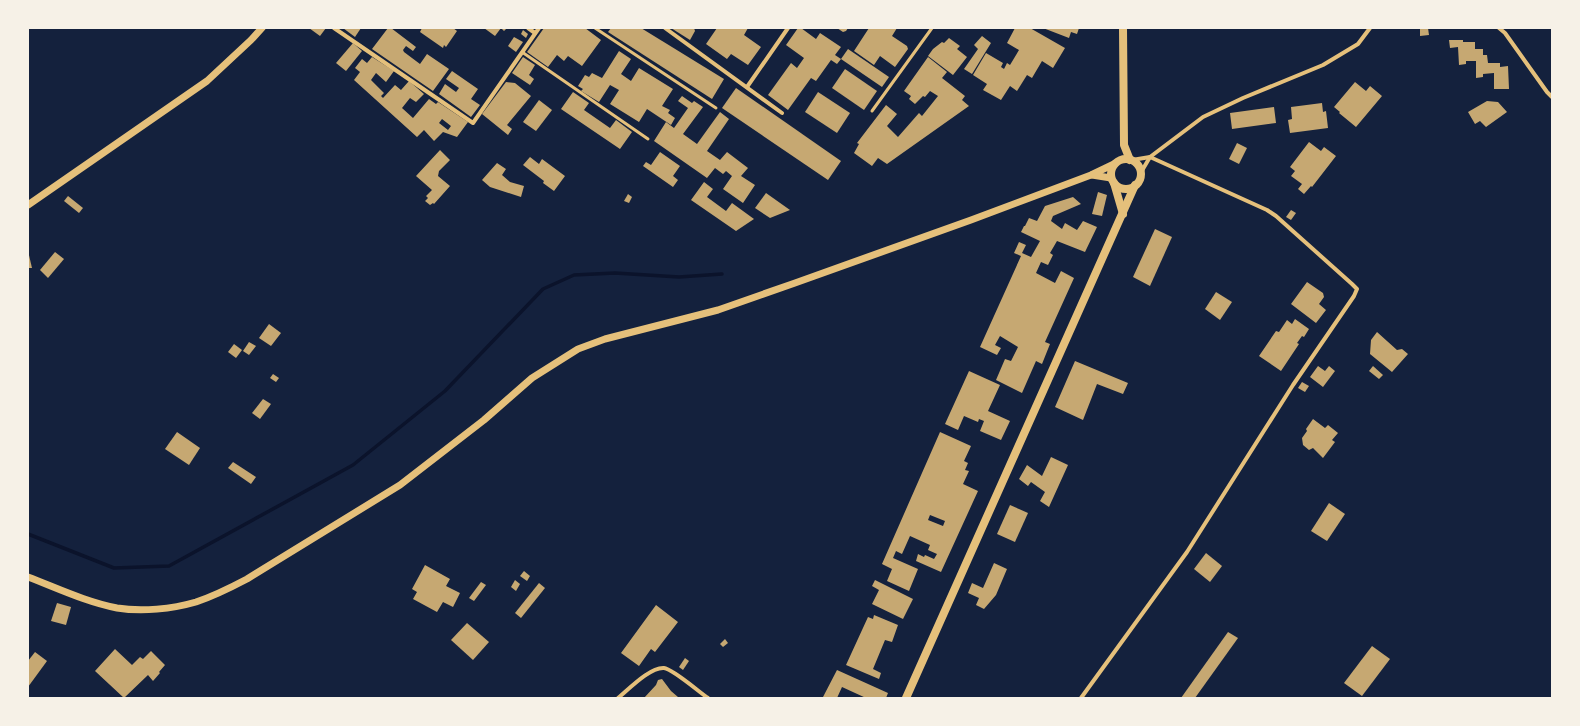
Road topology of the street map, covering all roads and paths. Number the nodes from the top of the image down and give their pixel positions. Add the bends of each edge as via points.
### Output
1 (262, 28) edge
2 (334, 28) edge
3 (528, 28) edge
4 (539, 28) edge
5 (595, 28) edge
6 (665, 28) edge
7 (788, 28) edge
8 (932, 28) edge
9 (1122, 28) edge
10 (1370, 28) edge
11 (1499, 28) edge
12 (535, 34) junction
13 (522, 52) junction
14 (747, 87) junction
15 (1552, 97) edge
16 (716, 108) dead end
17 (872, 111) dead end
18 (782, 113) dead end
19 (648, 139) dead end
20 (1124, 145) junction
21 (1150, 157) junction
22 (1131, 160) junction
23 (1116, 162) junction
24 (1091, 174) junction
25 (1140, 174) junction
26 (1112, 180) junction
27 (1135, 185) junction
28 (28, 205) edge
29 (1123, 214) junction
30 (28, 577) edge
31 (618, 698) edge
32 (708, 698) edge
33 (906, 698) edge
34 (1081, 698) edge

1 - 28 street via 207,81
2 - 13 street via 473,123
3 - 12 street
4 - 12 street
5 - 16 lane
6 - 14 street
7 - 14 street
8 - 17 lane
9 - 20 main road
10 - 21 street via 1358,44 1323,65 1203,117
11 - 15 street
12 - 13 street
13 - 19 lane
14 - 18 street
20 - 22 main road
20 - 23 main road
21 - 22 street
21 - 25 street
21 - 34 street via 1267,210 1357,289 1187,552
22 - 23 main road via 1122,159
22 - 25 main road via 1138,166
23 - 24 street
23 - 26 main road via 1111,173
24 - 26 street
24 - 30 street via 718,310 605,339 578,349 532,378 484,420 400,485 247,579 196,602 146,609 118,608 84,599
25 - 27 main road
26 - 27 main road via 1117,186 1126,188
26 - 29 main road
27 - 29 main road
29 - 33 main road
31 - 32 street via 651,671 665,668

